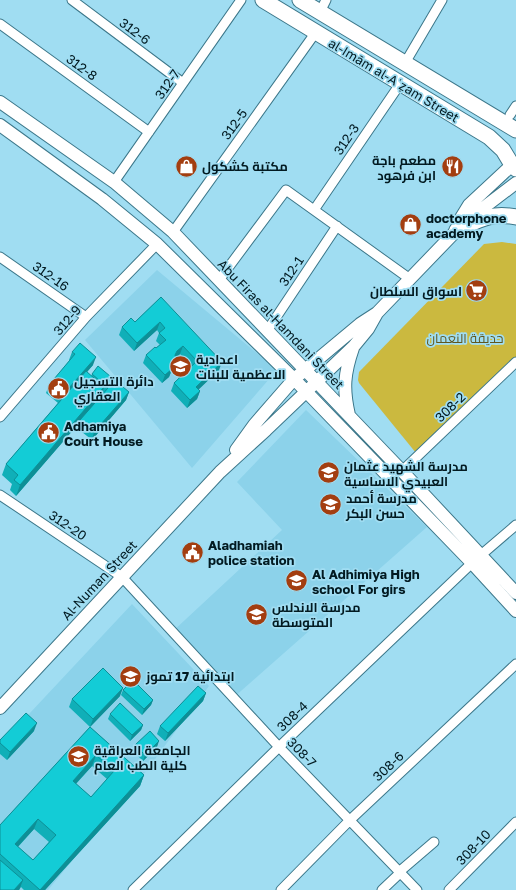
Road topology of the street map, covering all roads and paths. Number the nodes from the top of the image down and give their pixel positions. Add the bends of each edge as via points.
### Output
1 (72, 0) edge
2 (240, 0) edge
3 (263, 0) edge
4 (300, 0) edge
5 (442, 0) edge
6 (323, 6) edge
7 (0, 24) edge
8 (316, 32) junction
9 (406, 64) junction
10 (183, 83) junction
11 (400, 84) junction
12 (0, 102) edge
13 (516, 106) edge
14 (510, 115) dead end
15 (0, 125) edge
16 (516, 130) edge
17 (149, 132) junction
18 (515, 166) edge
19 (114, 182) junction
20 (516, 183) edge
21 (102, 199) junction
22 (314, 210) junction
23 (516, 217) edge
24 (337, 226) junction
25 (457, 230) junction
26 (173, 232) junction
27 (157, 244) junction
28 (0, 257) edge
29 (410, 279) junction
30 (219, 280) junction
31 (377, 313) junction
32 (86, 317) junction
33 (267, 331) junction
34 (354, 346) junction
35 (516, 362) edge
36 (305, 370) junction
37 (294, 379) junction
38 (316, 382) junction
39 (306, 391) junction
40 (349, 415) junction
41 (0, 417) edge
42 (402, 471) junction
43 (220, 472) junction
44 (0, 495) edge
45 (516, 525) edge
46 (481, 555) junction
47 (472, 563) junction
48 (122, 577) junction
49 (516, 593) edge
50 (516, 612) edge
51 (516, 664) edge
52 (0, 708) edge
53 (279, 747) junction
54 (350, 820) junction
55 (516, 822) edge
56 (434, 842) dead end
57 (400, 873) junction
58 (133, 890) edge
59 (281, 890) edge
60 (382, 890) edge
61 (417, 890) edge
62 (450, 890) edge

1 - 10 street, 312-6
2 - 10 street, 312-7
3 - 8 main road, al-Imām al-Aʿẓam Street
4 - 6 main road, al-Imām al-Aʿẓam Street
5 - 9 street
6 - 9 main road, al-Imām al-Aʿẓam Street
7 - 17 street, 312-8
8 - 11 main road, al-Imām al-Aʿẓam Street
8 - 26 street, 312-5
9 - 16 main road, al-Imām al-Aʿẓam Street
10 - 17 street, 312-7
11 - 18 main road, al-Imām al-Aʿẓam Street via 489,137
11 - 22 street, 312-3
12 - 19 street, Abu Firas al-Hamdani Street
13 - 14 street
15 - 21 street
17 - 19 street, 312-7
18 - 25 street, Al-Numan Street via 469,205
19 - 21 street
19 - 26 street, Abu Firas al-Hamdani Street
20 - 25 street
21 - 27 street
22 - 24 street
22 - 30 street via 286,190
23 - 25 main road via 495,216 472,222
24 - 29 street
24 - 33 street, 312-1
25 - 29 street, Al-Numan Street
26 - 30 street, Abu Firas al-Hamdani Street
27 - 32 street, 312-9
27 - 37 street
28 - 32 street, 312-16
29 - 31 street, Al-Numan Street
30 - 33 street, Abu Firas al-Hamdani Street
31 - 34 street, Al-Numan Street
31 - 36 street, Al-Numan Street
32 - 41 street, 312-9
33 - 36 street, Abu Firas al-Hamdani Street
34 - 38 street, Al-Numan Street
34 - 40 street via 345,380 345,398
35 - 42 street, 308-2
36 - 37 street, Al-Numan Street
36 - 38 street, Abu Firas al-Hamdani Street
37 - 39 street
37 - 43 street, Al-Numan Street via 254,425
38 - 39 street, Al-Numan Street
38 - 40 street, Abu Firas al-Hamdani Street
39 - 43 street, Al-Numan Street
39 - 47 street
40 - 42 street, Abu Firas al-Hamdani Street
42 - 46 street, Abu Firas al-Hamdani Street
43 - 48 street, Al-Numan Street
44 - 48 street, 312-20
45 - 46 street
46 - 49 street, Abu Firas al-Hamdani Street
47 - 50 street
47 - 53 street, 308-4
48 - 52 street, Al-Numan Street
48 - 53 street, 308-7
51 - 54 street, 308-6
53 - 54 street, 308-7
53 - 58 street, 308-4
54 - 57 street, 308-7
54 - 59 street, 308-6
55 - 62 street, 308-10
56 - 57 street
57 - 60 street
57 - 61 street, 308-7

